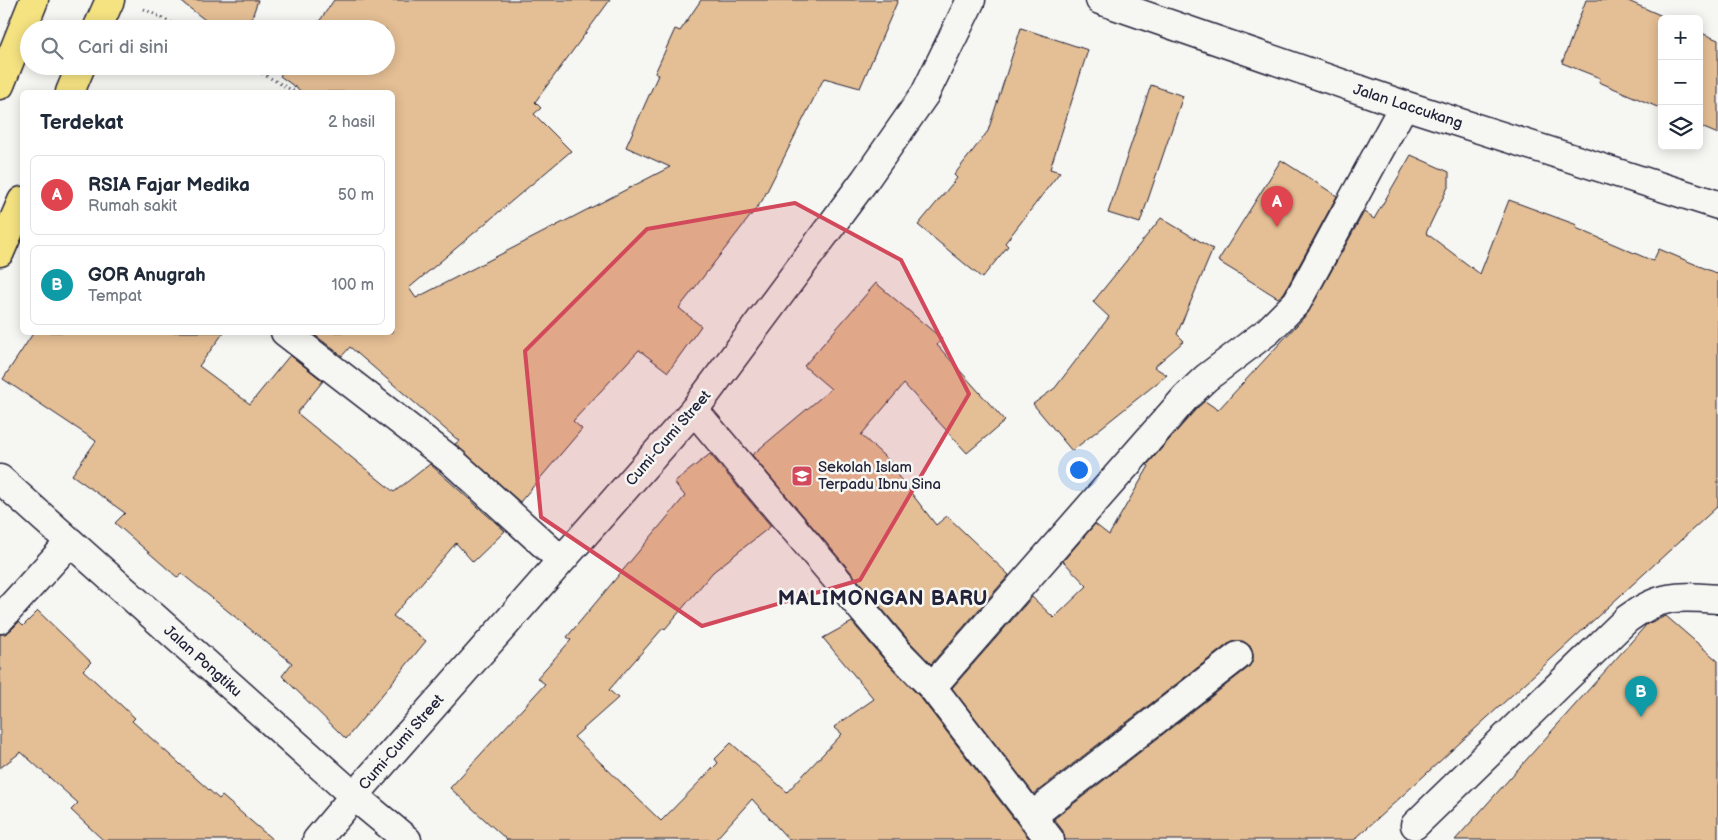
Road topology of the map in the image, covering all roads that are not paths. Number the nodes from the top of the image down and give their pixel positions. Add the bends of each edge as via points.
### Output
1 (34, 0) edge
2 (110, 0) edge
3 (971, 0) edge
4 (1100, 0) edge
5 (26, 20) edge
6 (101, 20) edge
7 (20, 35) edge
8 (77, 75) edge
9 (0, 85) edge
10 (71, 90) edge
11 (1404, 105) junction
12 (1718, 205) edge
13 (20, 206) edge
14 (0, 252) edge
15 (289, 335) edge
16 (694, 410) junction
17 (0, 479) edge
18 (70, 542) junction
19 (561, 560) junction
20 (1718, 599) edge
21 (0, 619) edge
22 (1238, 656) dead end
23 (932, 687) junction
24 (354, 796) junction
25 (1032, 816) junction
26 (1416, 825) dead end
27 (317, 840) edge
28 (407, 840) edge
29 (1050, 840) edge

1 - 5 highway
2 - 6 highway
3 - 16 street, Cumi-Cumi Street via 926,94
4 - 11 street, Jalan Laccukang
7 - 9 highway
8 - 10 highway
11 - 12 street, Jalan Laccukang
11 - 23 street via 1297,302 1268,331 1186,397
13 - 14 highway
15 - 19 street via 453,462
16 - 19 street, Cumi-Cumi Street
16 - 23 street via 898,652
17 - 18 street, Jalan Pongtiku
18 - 21 street
18 - 24 street, Jalan Pongtiku
19 - 24 street, Cumi-Cumi Street
20 - 26 street via 1663,599 1643,607
22 - 25 street
23 - 25 street
24 - 27 street, Cumi-Cumi Street
24 - 28 street, Jalan Pongtiku
25 - 29 street

